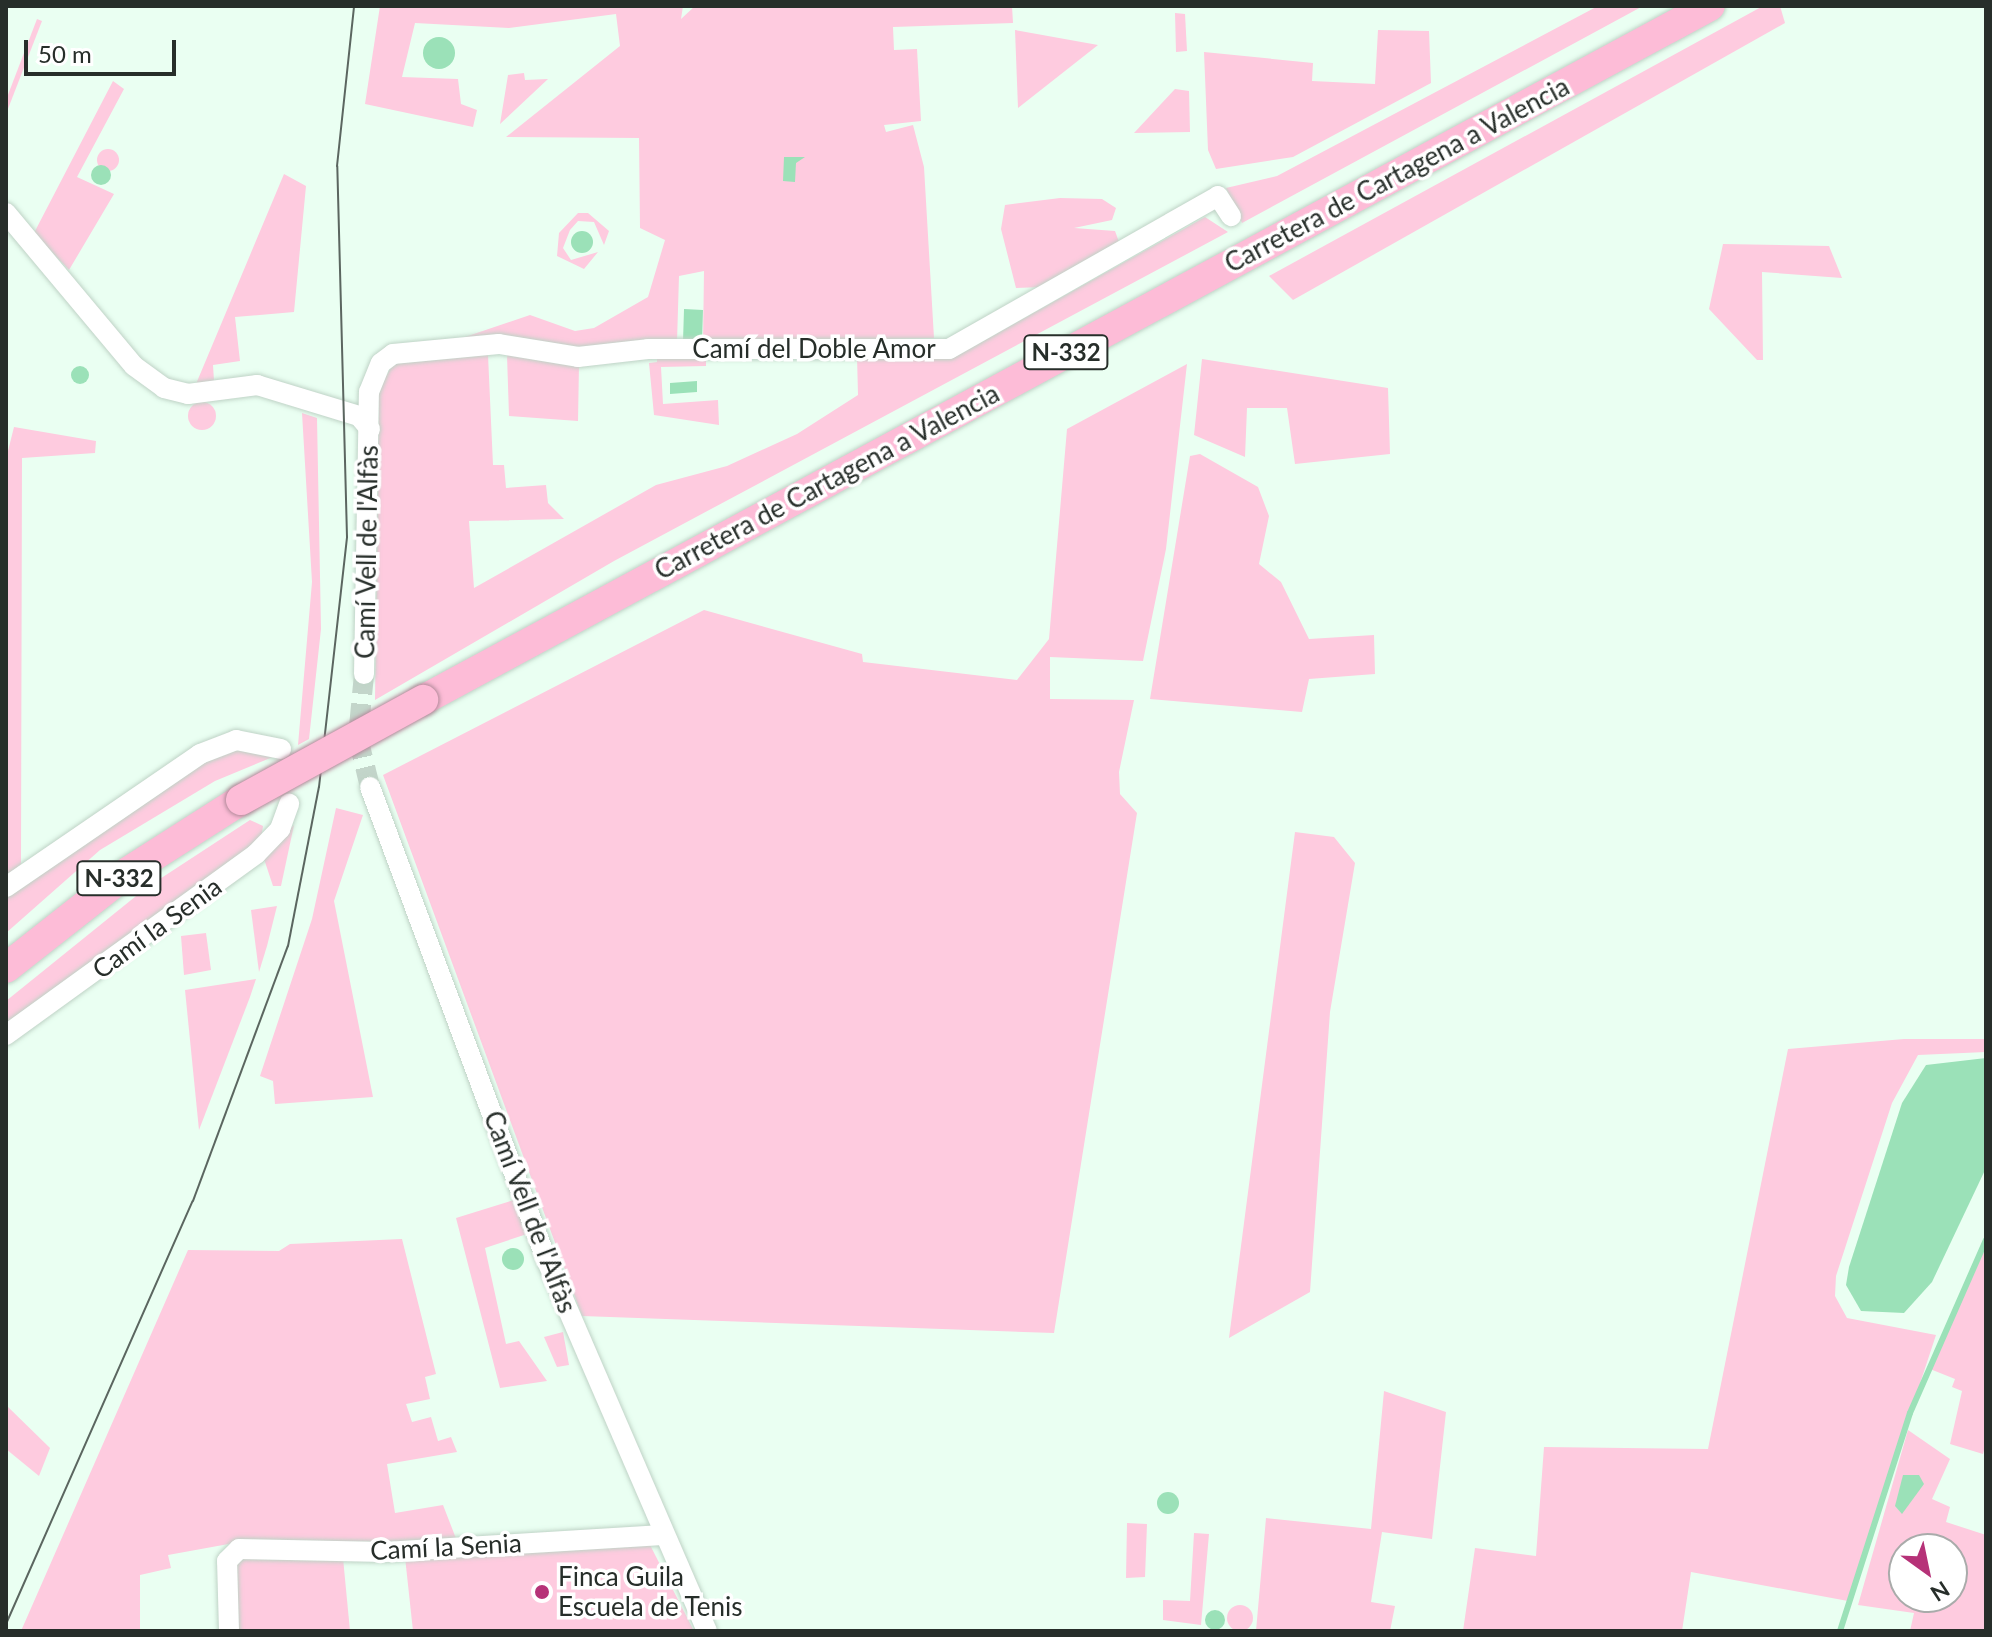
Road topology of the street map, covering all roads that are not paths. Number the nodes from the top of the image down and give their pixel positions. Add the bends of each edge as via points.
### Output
1 (1710, 6) edge
2 (6, 213) edge
3 (1231, 216) dead end
4 (369, 392) junction
5 (342, 410) junction
6 (370, 429) junction
7 (364, 674) tunnel mouth
8 (281, 749) dead end
9 (370, 787) tunnel mouth
10 (289, 804) dead end
11 (6, 887) edge
12 (6, 968) edge
13 (6, 1035) edge
14 (662, 1535) junction
15 (229, 1631) edge
16 (707, 1631) edge

1 - 12 highway, Carretera de Cartagena a Valencia / N-332, bridge via 241,800 128,872
2 - 5 street, Camí Vell de l'Alfàs via 134,366 164,388 188,394 257,385
3 - 4 street, Camí del Doble Amor via 1218,196 949,349 648,349 578,357 499,344 393,354 381,363
4 - 5 street, Camí Vell de l'Alfàs
4 - 6 street, Camí Vell de l'Alfàs
5 - 6 street, Camí Vell de l'Alfàs
6 - 7 street, Camí Vell de l'Alfàs
8 - 11 street via 236,740 200,754
9 - 14 street, Camí Vell de l'Alfàs via 546,1259
10 - 13 street, Camí la Senia via 280,829 256,854
14 - 15 street, Camí la Senia via 385,1552 230,1552
14 - 16 street, Camí Vell de l'Alfàs

